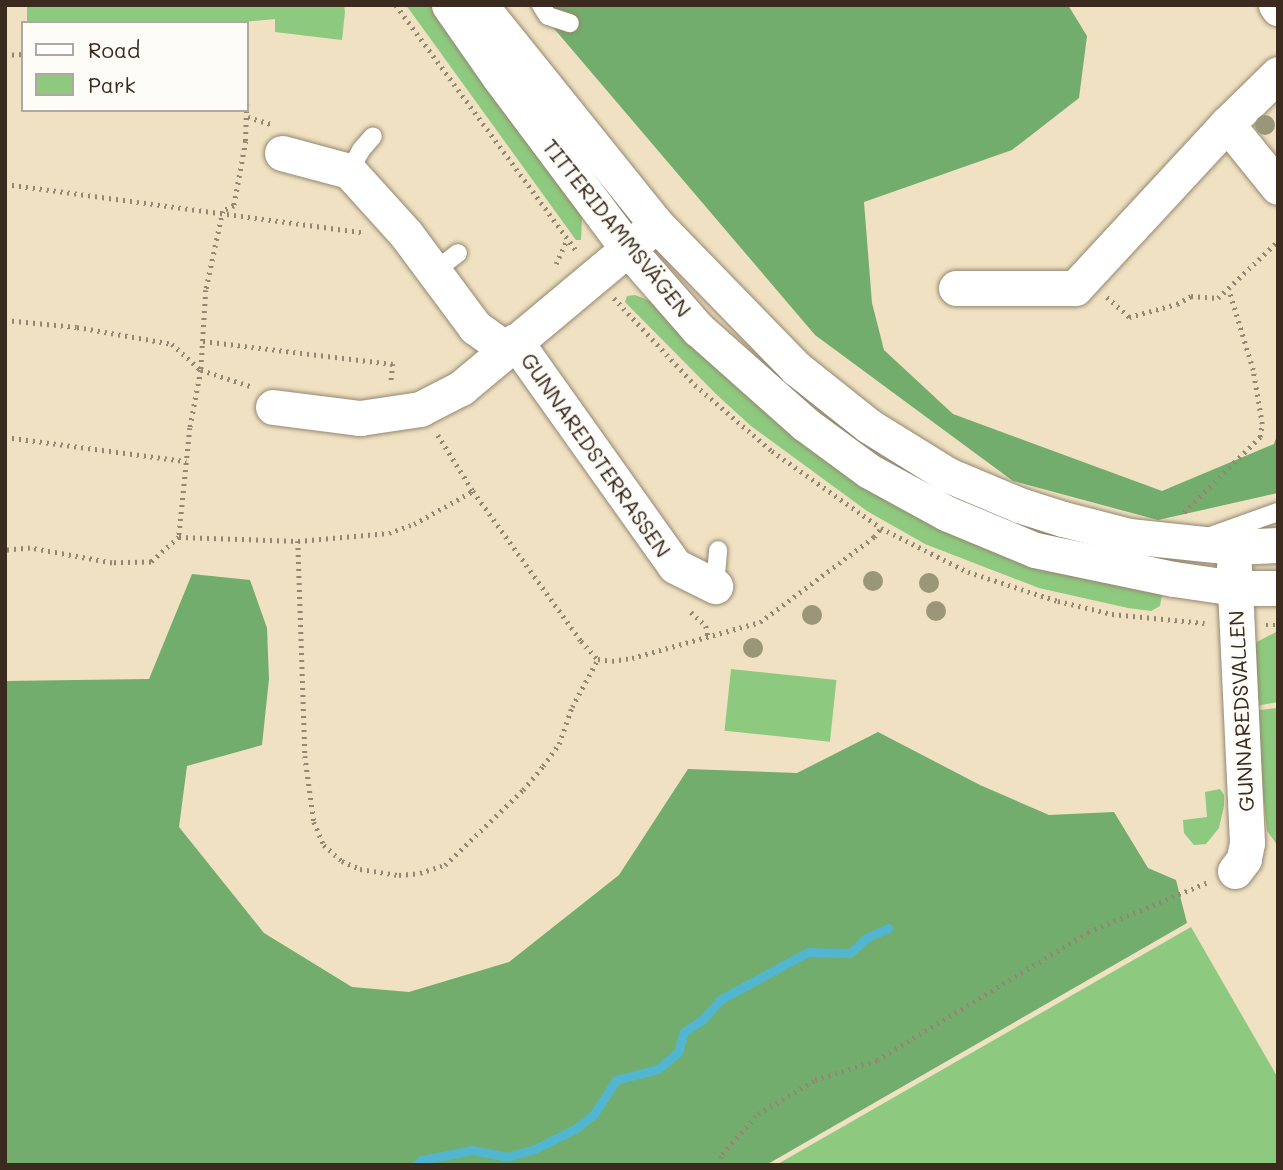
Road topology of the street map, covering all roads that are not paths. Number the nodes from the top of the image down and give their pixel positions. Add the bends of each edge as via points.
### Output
1 (449, 5) edge
2 (480, 5) edge
3 (541, 5) edge
4 (570, 23) dead end
5 (1278, 74) edge
6 (1227, 124) junction
7 (373, 136) dead end
8 (282, 153) dead end
9 (349, 171) junction
10 (1278, 187) edge
11 (656, 224) junction
12 (628, 248) junction
13 (956, 288) dead end
14 (511, 346) junction
15 (273, 407) road end
16 (1278, 513) edge
17 (1186, 541) junction
18 (1278, 545) edge
19 (1234, 547) junction
20 (718, 550) dead end
21 (715, 586) joint
22 (1235, 588) junction
23 (1278, 588) edge
24 (1235, 871) road end

1 - 12 street, TITTERIDAMMSVÄGEN
2 - 11 street, TITTERIDAMMSVÄGEN
3 - 4 lane via 548,16
5 - 6 street
6 - 10 street
6 - 13 street via 1075,288
7 - 9 lane
8 - 9 street
9 - 14 street, GUNNAREDSTERRASSEN via 446,262 475,327
11 - 12 street, GUNNAREDSTERRASSEN
11 - 17 street, TITTERIDAMMSVÄGEN via 796,368 869,426 948,475 1063,519 1129,536
12 - 14 street, GUNNAREDSTERRASSEN
12 - 22 street, TITTERIDAMMSVÄGEN via 698,329 806,424 869,471 946,513 1035,550
14 - 15 street, GUNNAREDSTERRASSEN via 461,388 404,413 360,418
14 - 21 street, GUNNAREDSTERRASSEN via 640,508 675,566
16 - 17 lane
17 - 19 street, TITTERIDAMMSVÄGEN
18 - 19 street, TITTERIDAMMSVÄGEN
19 - 22 street, GUNNAREDSVALLEN
20 - 21 lane
22 - 23 street, TITTERIDAMMSVÄGEN
22 - 24 street, GUNNAREDSVALLEN via 1247,843 1244,859

